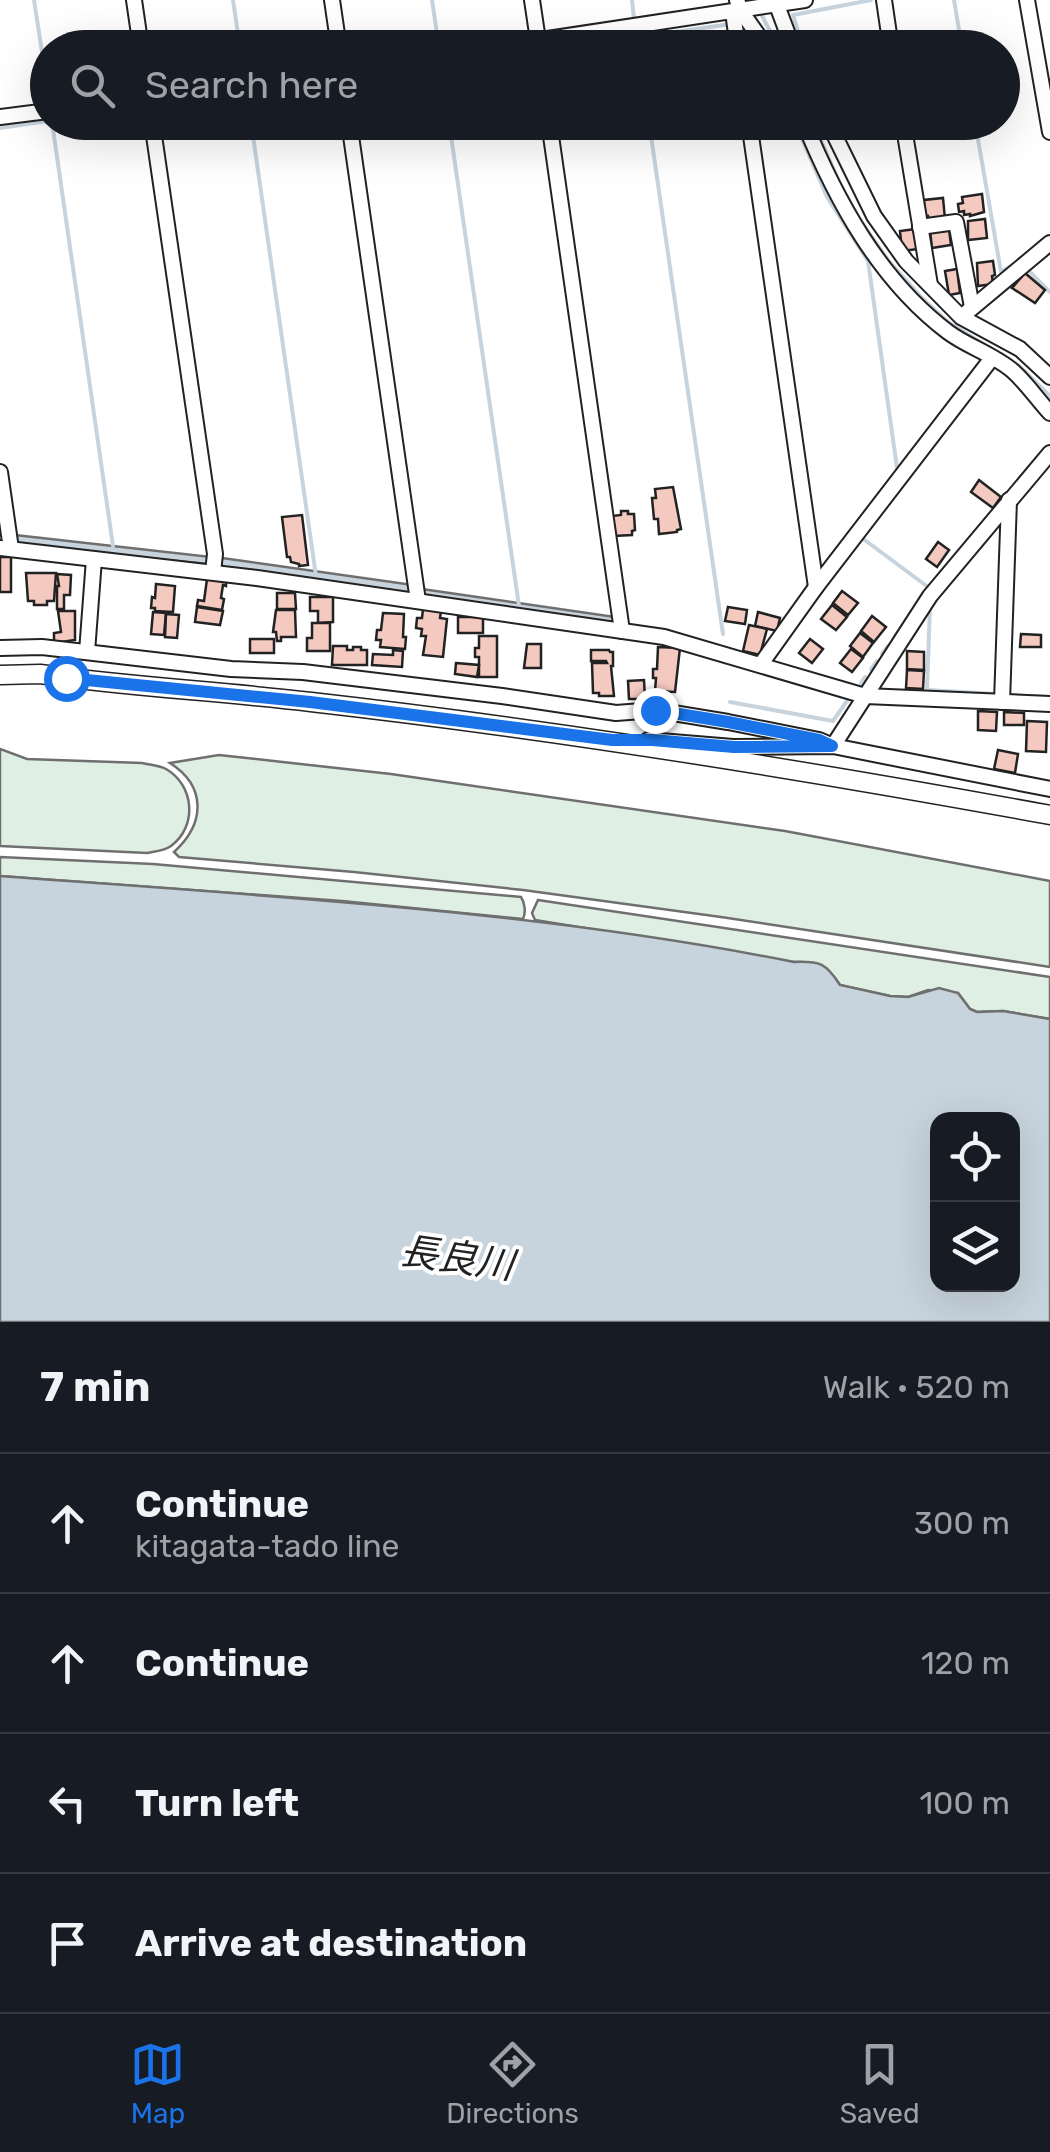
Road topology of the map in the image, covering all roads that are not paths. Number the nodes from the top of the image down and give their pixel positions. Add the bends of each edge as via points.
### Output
1 (134, 0) edge
2 (332, 0) edge
3 (532, 0) edge
4 (805, 0) edge
5 (884, 0) edge
6 (1027, 0) edge
7 (776, 3) edge
8 (739, 9) edge
9 (138, 30) edge
10 (336, 30) edge
11 (536, 30) edge
12 (618, 30) edge
13 (754, 30) edge
14 (785, 30) edge
15 (888, 30) edge
16 (30, 114) edge
17 (0, 118) edge
18 (1050, 132) edge
19 (155, 140) edge
20 (353, 140) edge
21 (553, 140) edge
22 (751, 140) edge
23 (812, 140) edge
24 (837, 140) edge
25 (906, 140) edge
26 (920, 227) junction
27 (1050, 243) edge
28 (930, 286) junction
29 (966, 312) junction
30 (992, 358) junction
31 (1050, 377) edge
32 (1050, 413) edge
33 (1050, 453) edge
34 (0, 472) edge
35 (1009, 499) junction
36 (5, 548) edge
37 (94, 558) junction
38 (213, 572) junction
39 (816, 588) junction
40 (418, 601) junction
41 (622, 631) junction
42 (0, 648) edge
43 (87, 652) junction
44 (761, 664) junction
45 (0, 675) edge
46 (865, 696) junction
47 (1002, 702) junction
48 (1050, 704) edge
49 (612, 740) junction
50 (832, 746) junction
51 (1050, 790) edge
52 (1050, 815) edge

1 - 9 street
2 - 10 street
3 - 11 street
4 - 7 street
5 - 15 street
6 - 18 street
7 - 8 street
7 - 14 street
8 - 12 street
8 - 13 street
16 - 17 street
19 - 38 street
20 - 40 street
21 - 41 street
22 - 39 street
23 - 30 street via 845,210 881,264 918,307
24 - 28 street via 874,216
25 - 26 street
26 - 28 street
26 - 29 street via 956,222
27 - 29 street
28 - 29 street
29 - 31 street
30 - 32 street via 1012,370
30 - 39 street
33 - 35 street
34 - 36 street
35 - 46 street via 930,596
35 - 47 street
36 - 37 street
37 - 38 street
37 - 43 street
38 - 40 street
39 - 44 street
40 - 41 street
41 - 44 street
42 - 43 street
43 - 50 street via 303,672 616,714 655,710
44 - 46 street
45 - 49 main road via 310,702
46 - 47 street
46 - 50 street
47 - 48 street
49 - 50 street
49 - 52 main road
50 - 51 street

